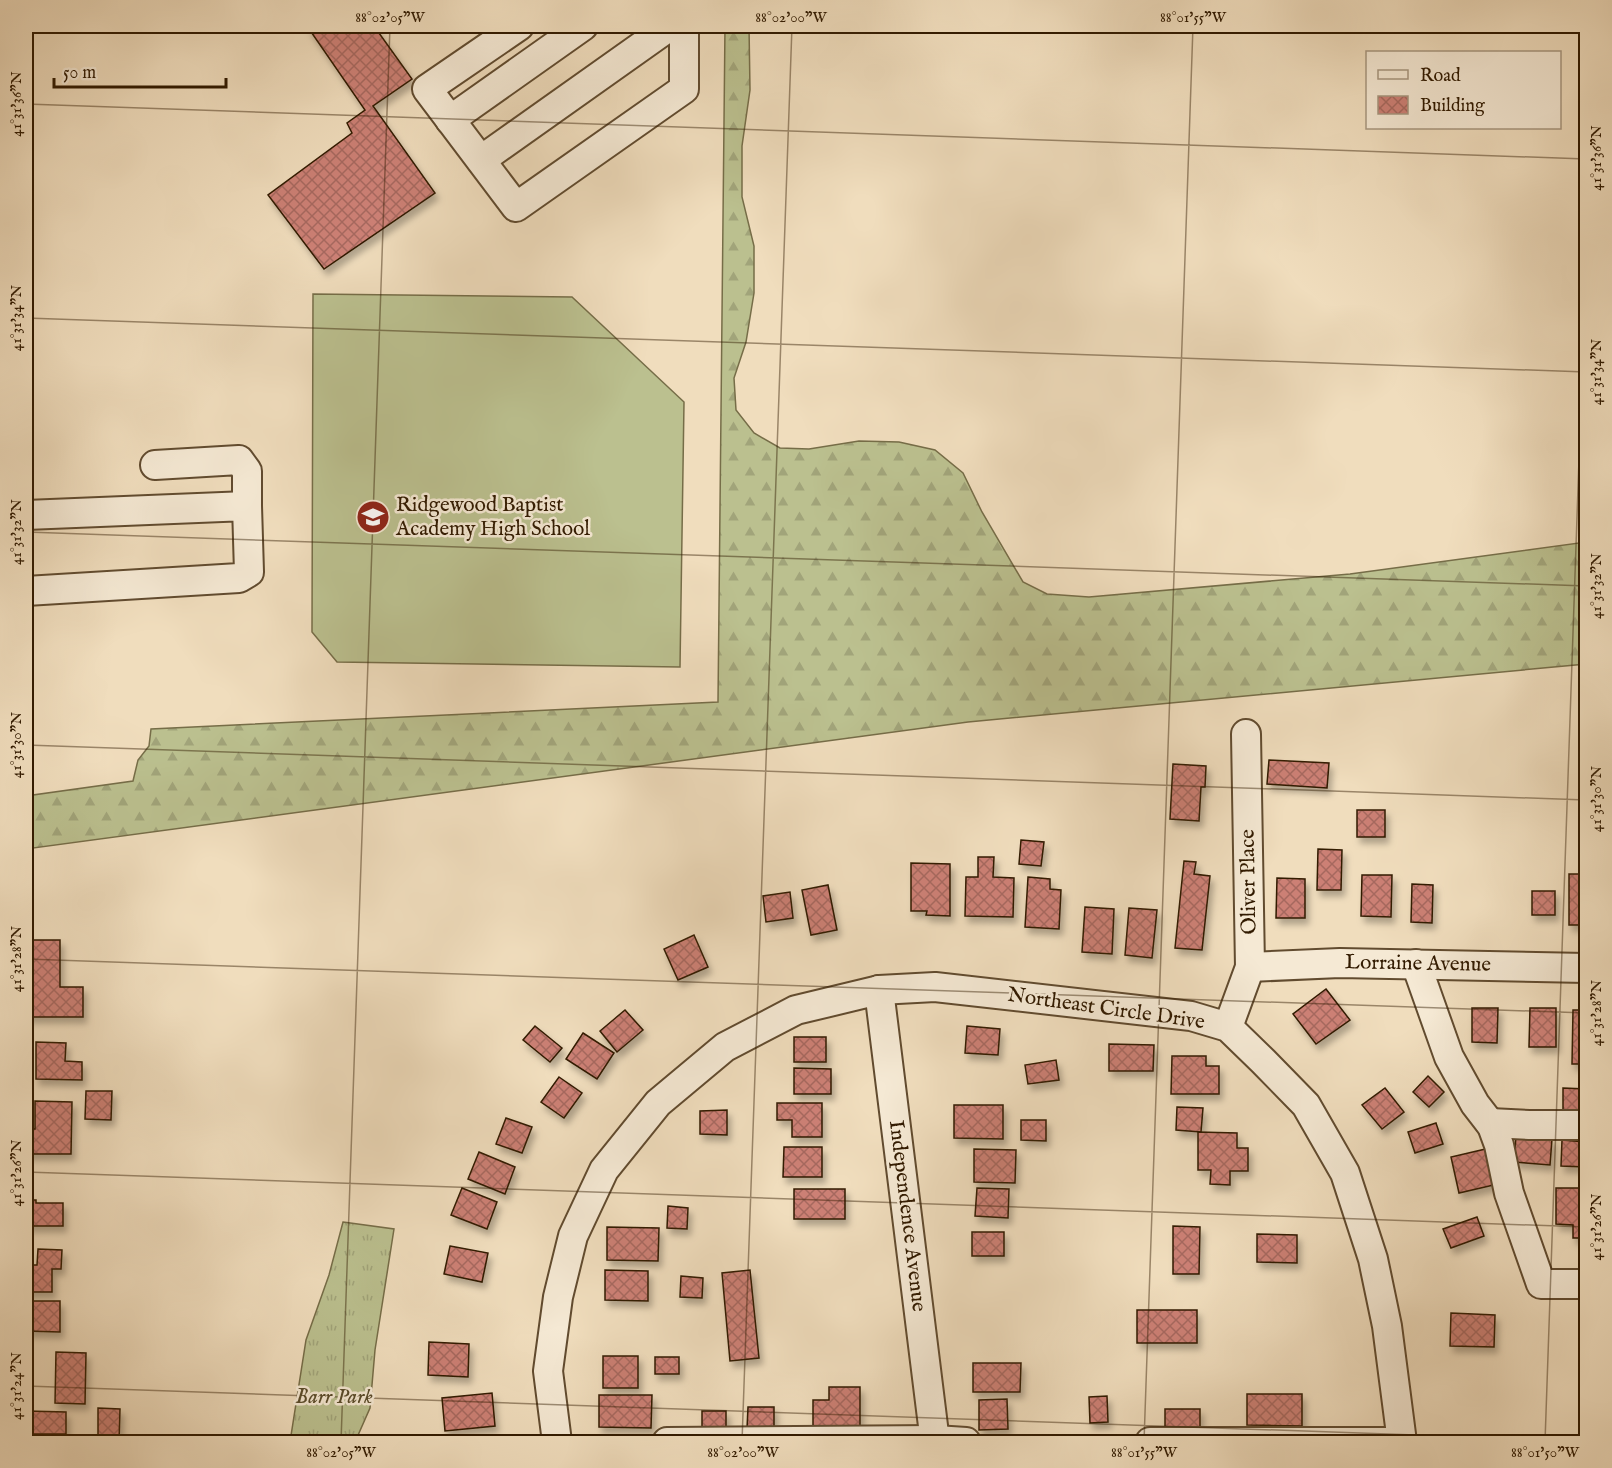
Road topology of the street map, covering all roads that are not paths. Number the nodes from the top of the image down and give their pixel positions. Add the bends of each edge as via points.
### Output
1 (519, 26) edge
2 (583, 26) edge
3 (670, 26) edge
4 (684, 26) edge
5 (450, 120) junction
6 (480, 160) junction
7 (155, 465) dead end
8 (247, 506) junction
9 (26, 515) edge
10 (26, 591) edge
11 (1246, 734) dead end
12 (1416, 964) junction
13 (1250, 967) junction
14 (1587, 968) edge
15 (879, 990) junction
16 (1228, 1027) junction
17 (1490, 1123) junction
18 (1587, 1125) edge
19 (1587, 1284) edge
20 (935, 1441) edge
21 (1402, 1442) edge
22 (557, 1443) edge
23 (667, 1443) edge
24 (966, 1443) edge
25 (1150, 1443) edge

1 - 5 street via 427,89
2 - 5 street
3 - 6 street
4 - 6 street via 684,89 516,207
5 - 6 street
7 - 8 street via 239,460 247,471
8 - 9 street
8 - 10 street via 249,572 239,578
11 - 13 street, Oliver Place
12 - 13 street, Lorraine Avenue
12 - 14 street, Lorraine Avenue
12 - 17 street via 1449,1057
13 - 16 street, Oliver Place
15 - 16 street, Northeast Circle Drive via 935,987 1191,1016
15 - 20 street, Independence Avenue
15 - 22 street, Northeast Circle Drive via 796,1010 725,1047 658,1103 604,1170 573,1236 558,1297 548,1371
16 - 21 street, Northeast Circle Drive via 1306,1105 1345,1173 1373,1259 1387,1326
17 - 18 street
17 - 19 street via 1509,1193 1541,1284
20 - 23 street
20 - 24 street
21 - 25 street

